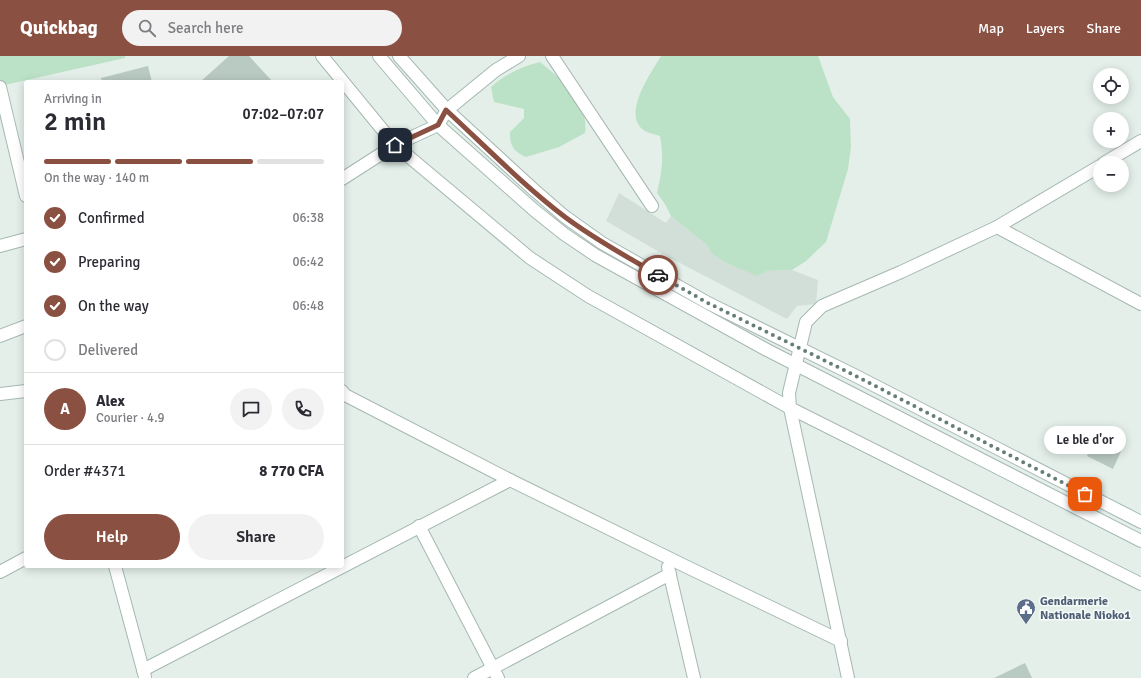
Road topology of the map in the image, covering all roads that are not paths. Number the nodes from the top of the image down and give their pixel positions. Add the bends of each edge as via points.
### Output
1 (322, 56) edge
2 (379, 56) edge
3 (399, 56) edge
4 (519, 56) edge
5 (552, 56) edge
6 (342, 80) edge
7 (344, 83) edge
8 (0, 87) edge
9 (446, 110) junction
10 (438, 125) junction
11 (1141, 141) edge
12 (395, 145) junction
13 (1116, 156) edge
14 (1093, 170) edge
15 (344, 178) edge
16 (24, 188) edge
17 (652, 206) dead end
18 (997, 226) junction
19 (24, 240) edge
20 (0, 246) edge
21 (1141, 304) edge
22 (24, 327) edge
23 (0, 336) edge
24 (800, 349) junction
25 (796, 365) junction
26 (24, 391) edge
27 (0, 394) edge
28 (344, 395) edge
29 (790, 408) junction
30 (510, 480) junction
31 (1141, 510) edge
32 (1130, 516) junction
33 (1141, 522) edge
34 (419, 526) junction
35 (1141, 541) edge
36 (666, 556) junction
37 (24, 559) edge
38 (344, 566) edge
39 (116, 568) edge
40 (341, 568) edge
41 (0, 572) edge
42 (670, 574) junction
43 (1141, 584) edge
44 (841, 641) junction
45 (495, 673) edge
46 (144, 674) edge
47 (474, 678) edge
48 (694, 678) edge
49 (848, 678) edge

1 - 6 street
2 - 10 street
3 - 9 street
4 - 9 street via 496,70
5 - 17 street
7 - 12 street
8 - 16 street
9 - 10 street
9 - 24 street via 532,189 564,216 602,242 708,303
10 - 12 street
10 - 25 street via 534,210 595,255
11 - 13 street
12 - 15 street
12 - 29 street via 530,258 588,296
14 - 18 street
18 - 21 street
18 - 24 street via 822,306 806,322
19 - 20 street
22 - 23 street
24 - 25 street
24 - 32 street
25 - 29 street via 789,393
25 - 35 street
26 - 27 street
28 - 30 street
29 - 43 street
29 - 44 street
30 - 34 street
30 - 36 street
31 - 32 street
32 - 33 street
34 - 38 street
34 - 45 street
36 - 42 street
36 - 44 street
37 - 41 street
39 - 46 street
40 - 46 street
42 - 45 street
42 - 48 street
44 - 49 street
45 - 47 street

